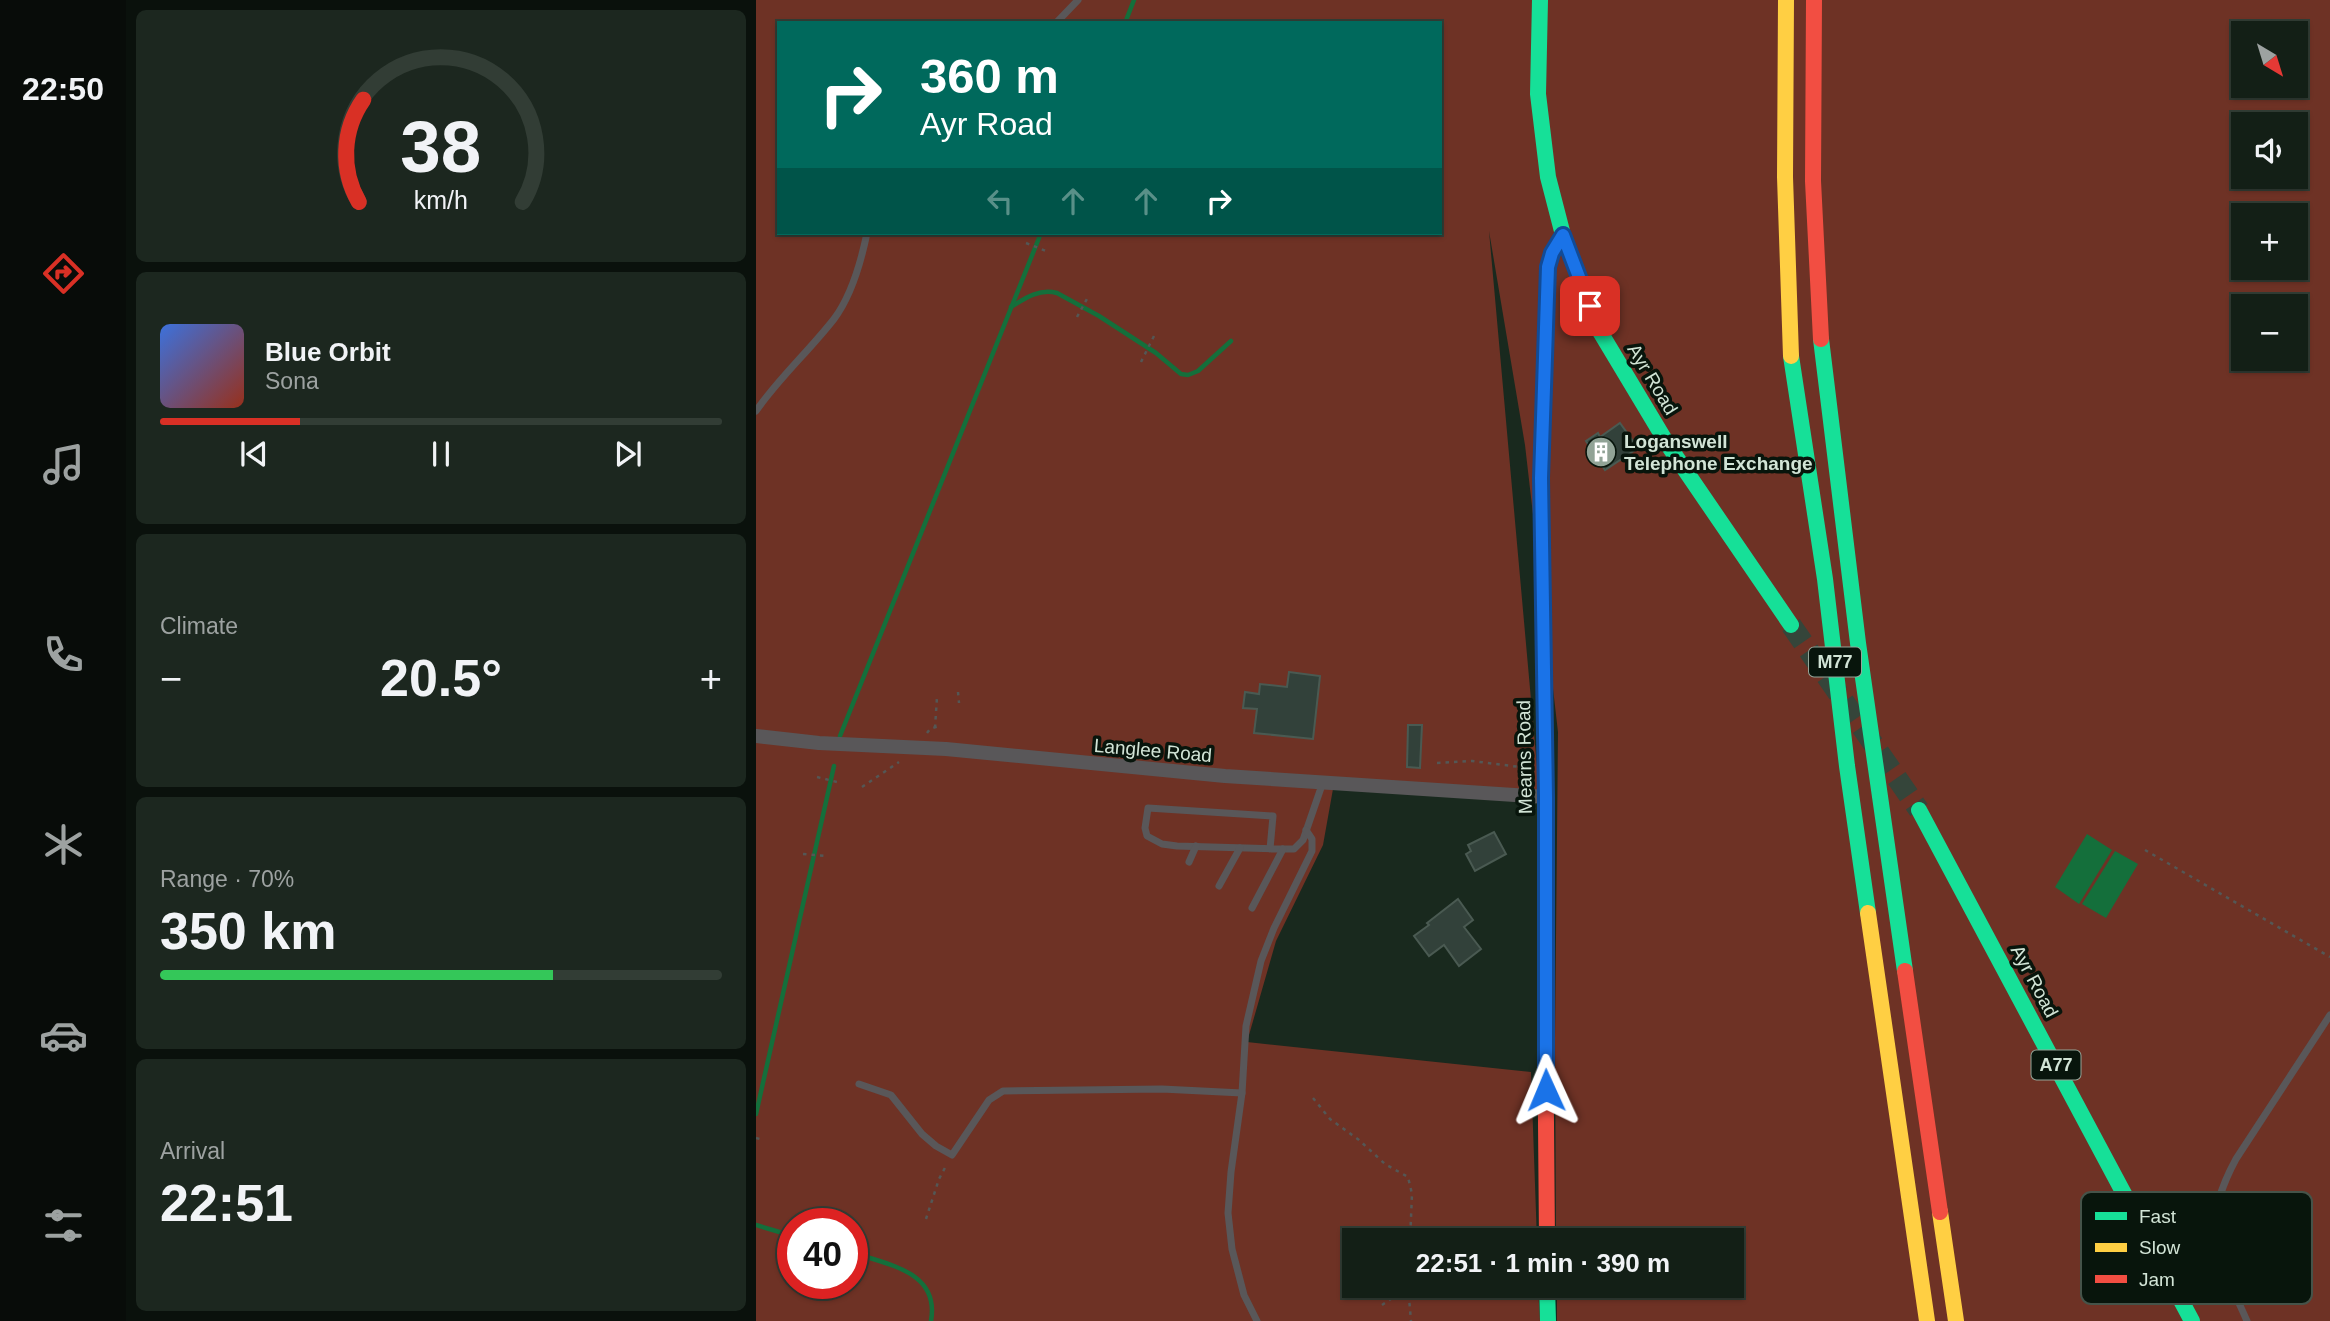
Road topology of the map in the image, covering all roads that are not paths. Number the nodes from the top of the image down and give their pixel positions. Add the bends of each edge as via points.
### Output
1 (1078, 0) edge
2 (1540, 0) edge
3 (1786, 0) edge
4 (1814, 0) edge
5 (1058, 21) edge
6 (866, 235) edge
7 (1563, 235) junction
8 (756, 411) edge
9 (1791, 625) tunnel mouth
10 (756, 736) edge
11 (1324, 782) junction
12 (1546, 797) junction
13 (1919, 810) tunnel mouth
14 (1306, 830) junction
15 (1196, 846) junction
16 (1240, 848) junction
17 (1270, 849) junction
18 (1283, 849) junction
19 (1189, 862) dead end
20 (1219, 886) dead end
21 (1252, 908) dead end
22 (2330, 1015) edge
23 (859, 1084) dead end
24 (1242, 1093) junction
25 (2123, 1192) edge
26 (2221, 1192) edge
27 (1547, 1228) edge
28 (1547, 1298) edge
29 (2183, 1304) edge
30 (2239, 1304) edge
31 (1257, 1321) edge
32 (1548, 1321) edge
33 (1927, 1321) edge
34 (1956, 1321) edge
35 (2192, 1321) edge
36 (2247, 1321) edge

1 - 5 lane
2 - 7 main road, Ayr Road via 1538,94 1548,177
3 - 33 main road, M77 via 1784,177 1791,356
4 - 34 main road, M77 via 1813,181 1822,361
6 - 8 lane via 847,297 835,318
7 - 9 main road, Ayr Road via 1599,330 1668,445
7 - 12 main road, Mearns Road via 1548,267 1541,478
10 - 11 street, Langlee Road
11 - 12 street, Langlee Road
11 - 14 lane
12 - 27 main road, Mearns Road
13 - 25 main road, Ayr Road / A77
14 - 18 lane via 1294,849
14 - 24 lane via 1312,851 1261,961 1246,1026
15 - 16 lane
15 - 17 lane via 1162,844 1147,836 1148,808 1273,816
15 - 19 lane
16 - 17 lane
16 - 20 lane
17 - 18 lane
18 - 21 lane
22 - 26 lane via 2236,1159
23 - 24 lane via 891,1095 922,1134 953,1155 989,1100 1003,1091 1162,1088
24 - 31 lane via 1228,1213 1244,1295
28 - 32 main road
29 - 35 main road, Ayr Road / A77
30 - 36 lane

